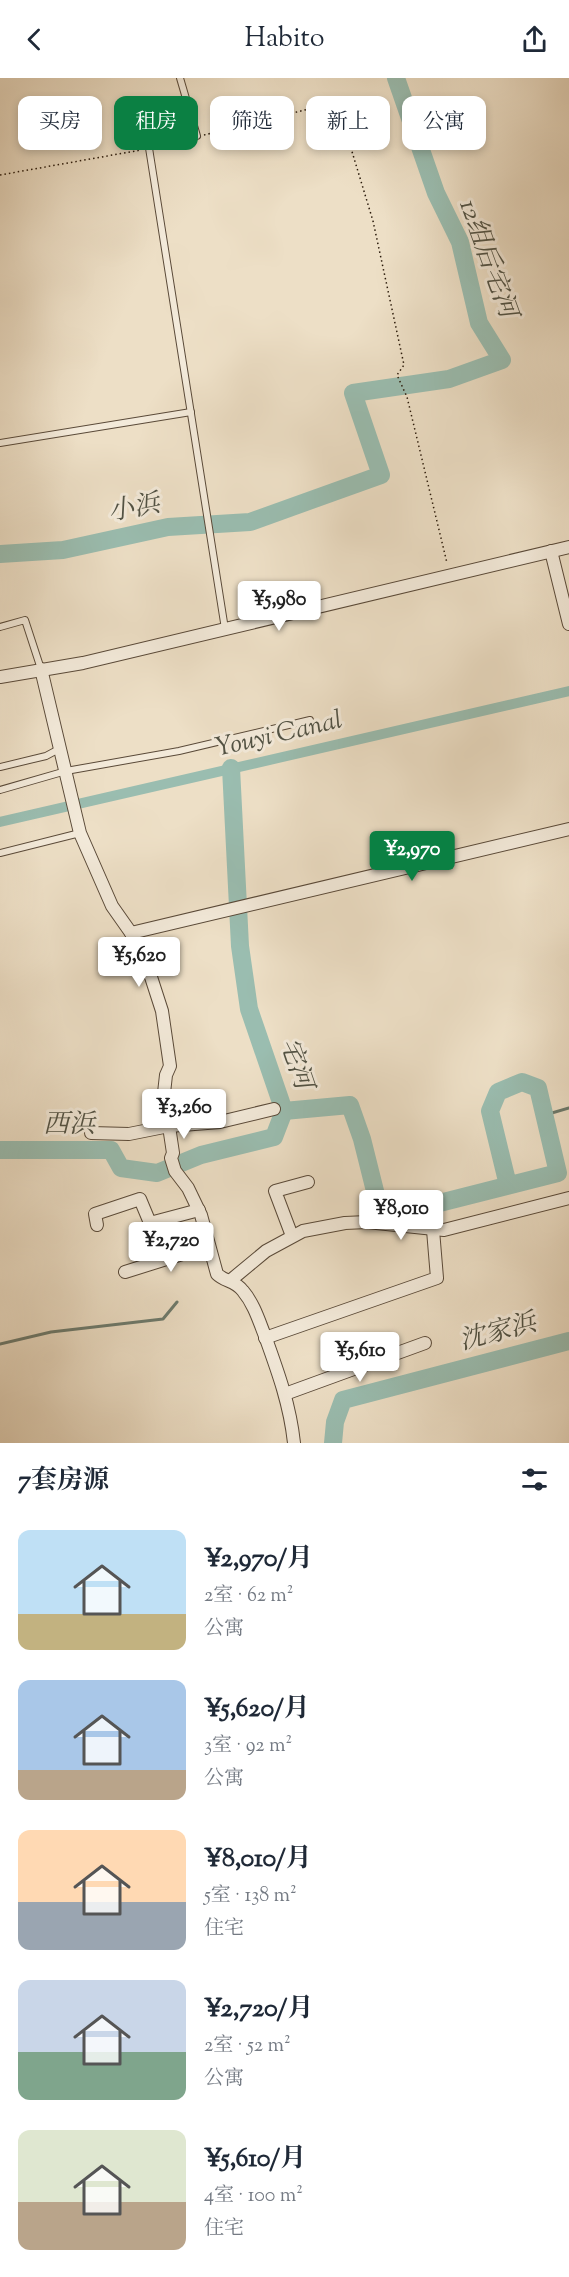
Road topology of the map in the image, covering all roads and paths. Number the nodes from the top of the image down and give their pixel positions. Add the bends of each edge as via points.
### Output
1 (180, 78) edge
2 (185, 96) edge
3 (198, 136) edge
4 (138, 150) edge
5 (149, 150) edge
6 (0, 175) edge
7 (191, 411) junction
8 (0, 443) edge
9 (569, 547) edge
10 (551, 551) junction
11 (450, 576) junction
12 (569, 624) edge
13 (0, 627) edge
14 (225, 629) junction
15 (41, 669) junction
16 (0, 677) edge
17 (310, 720) dead end
18 (61, 748) junction
19 (0, 766) edge
20 (67, 776) junction
21 (0, 790) edge
22 (569, 829) edge
23 (80, 833) junction
24 (0, 853) edge
25 (131, 933) junction
26 (274, 1109) dead end
27 (170, 1126) junction
28 (91, 1133) dead end
29 (308, 1182) dead end
30 (569, 1198) edge
31 (198, 1210) junction
32 (98, 1225) dead end
33 (433, 1230) junction
34 (292, 1236) junction
35 (208, 1246) junction
36 (125, 1272) dead end
37 (231, 1280) junction
38 (265, 1338) junction
39 (425, 1343) dead end
40 (285, 1394) junction
41 (294, 1443) edge

1 - 2 lane
3 - 11 path via 337,102 373,221 404,365 397,375 407,397
4 - 6 path
5 - 7 lane
7 - 8 lane
7 - 14 lane
9 - 10 street
10 - 11 street
10 - 12 street
11 - 14 street
13 - 15 lane via 25,621
14 - 15 street via 83,663
15 - 16 street
15 - 18 street
17 - 20 lane
18 - 19 lane via 46,756
18 - 20 street
20 - 21 lane
20 - 23 street
22 - 25 street
23 - 24 lane
23 - 25 street via 112,906
25 - 27 street via 162,1011 170,1065 164,1093
26 - 27 street via 220,1122
27 - 28 street via 129,1134
27 - 31 street via 174,1168
29 - 34 street via 275,1191
30 - 33 street via 468,1225
31 - 32 street via 150,1223 140,1199 95,1214
31 - 35 street
33 - 34 street via 367,1222 345,1223
33 - 38 street via 437,1278
34 - 37 street via 266,1251
35 - 36 street
35 - 37 street via 217,1274
37 - 38 street via 245,1292
38 - 40 street
39 - 40 street
40 - 41 street

